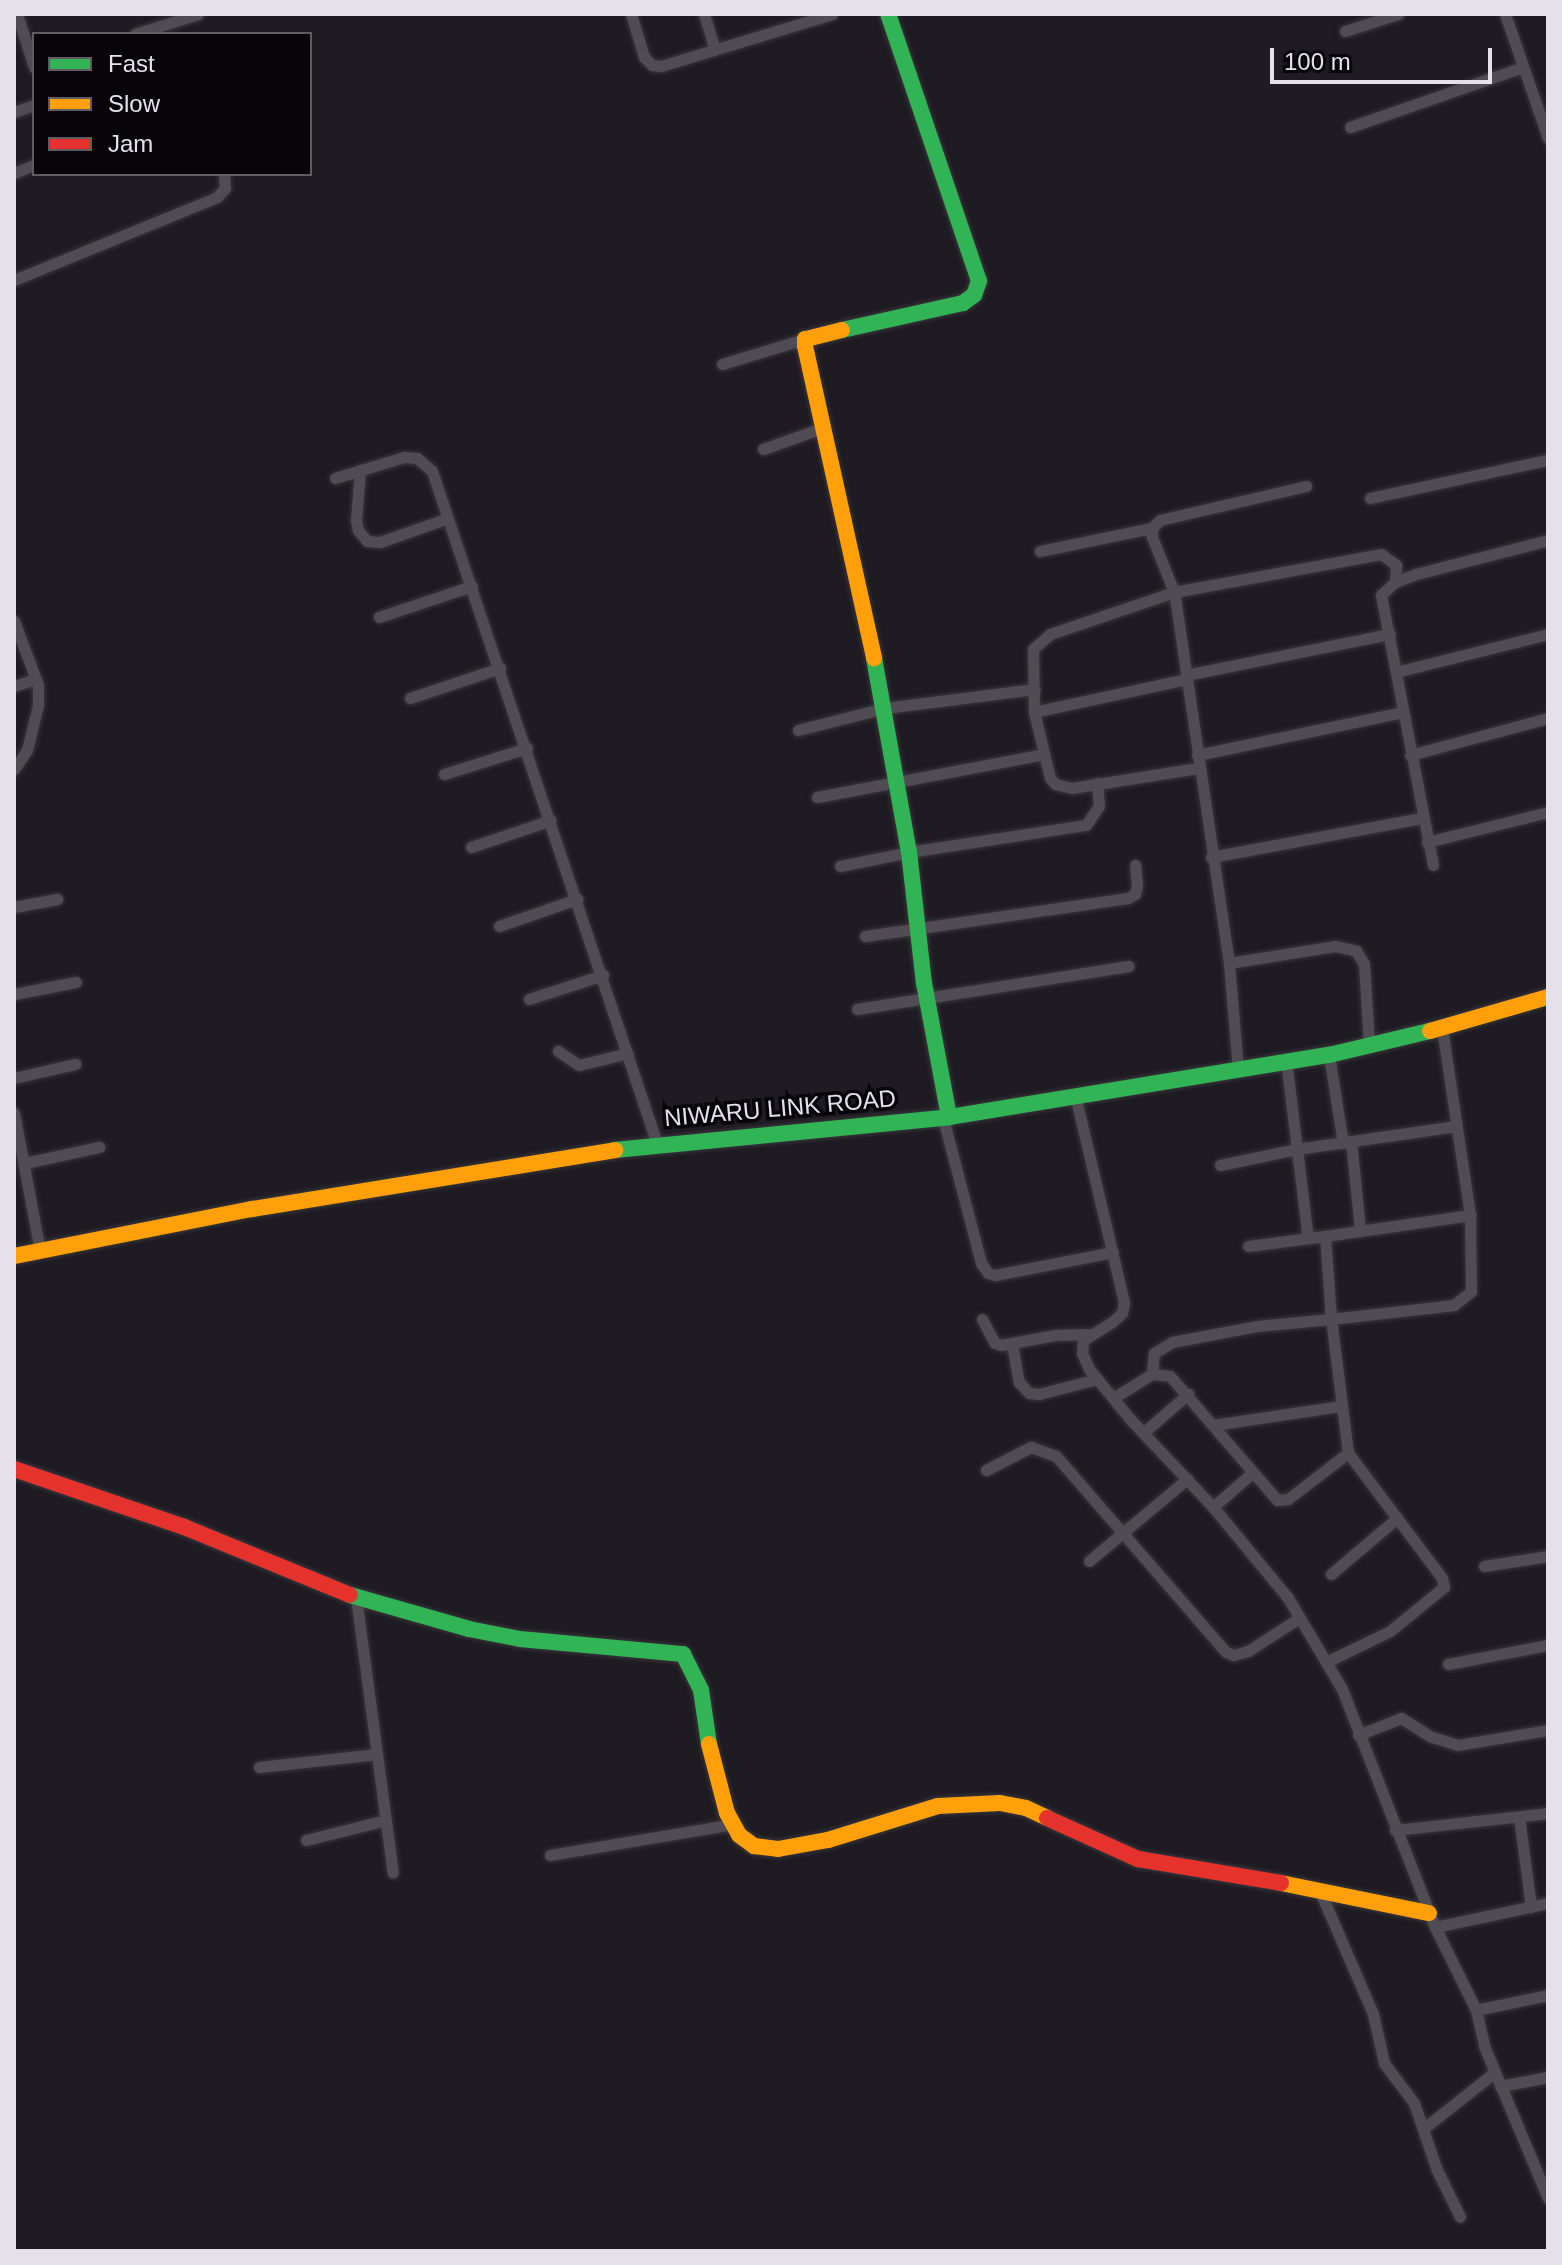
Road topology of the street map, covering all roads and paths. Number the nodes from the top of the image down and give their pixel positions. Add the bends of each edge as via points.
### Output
1 (198, 14) edge
2 (631, 14) edge
3 (704, 14) edge
4 (832, 14) edge
5 (888, 14) edge
6 (1398, 14) edge
7 (1505, 14) edge
8 (17, 22) edge
9 (1345, 31) dead end
10 (141, 32) edge
11 (715, 49) junction
12 (32, 62) edge
13 (1523, 67) junction
14 (1350, 127) dead end
15 (1548, 138) edge
16 (224, 176) edge
17 (14, 280) edge
18 (805, 339) junction
19 (722, 364) dead end
20 (822, 428) junction
21 (763, 449) dead end
22 (1548, 460) edge
23 (360, 470) junction
24 (335, 478) dead end
25 (1306, 486) dead end
26 (1370, 498) dead end
27 (448, 518) junction
28 (1152, 528) junction
29 (1548, 540) edge
30 (1040, 551) dead end
31 (1395, 582) junction
32 (472, 586) junction
33 (1174, 592) junction
34 (379, 617) dead end
35 (14, 621) edge
36 (1390, 634) junction
37 (1548, 634) edge
38 (500, 668) junction
39 (1396, 672) junction
40 (1186, 677) junction
41 (36, 679) junction
42 (14, 686) edge
43 (1035, 689) junction
44 (410, 698) dead end
45 (885, 708) junction
46 (1034, 712) junction
47 (1403, 712) junction
48 (1548, 718) edge
49 (798, 730) dead end
50 (527, 748) junction
51 (1044, 754) junction
52 (1197, 755) junction
53 (1410, 755) junction
54 (1198, 768) junction
55 (14, 769) edge
56 (444, 774) dead end
57 (897, 780) junction
58 (1097, 783) junction
59 (817, 797) dead end
60 (1548, 812) edge
61 (1421, 818) junction
62 (551, 820) junction
63 (1427, 842) junction
64 (471, 847) dead end
65 (909, 852) junction
66 (1211, 857) junction
67 (1135, 865) dead end
68 (1433, 865) dead end
69 (840, 866) dead end
70 (57, 899) dead end
71 (577, 899) junction
72 (14, 907) edge
73 (918, 925) junction
74 (499, 926) dead end
75 (865, 936) dead end
76 (1229, 963) junction
77 (1129, 966) dead end
78 (603, 975) junction
79 (76, 982) dead end
80 (14, 994) edge
81 (927, 995) junction
82 (1548, 997) edge
83 (529, 999) dead end
84 (857, 1009) dead end
85 (1442, 1028) junction
86 (1369, 1044) junction
87 (558, 1051) dead end
88 (628, 1053) junction
89 (1329, 1055) junction
90 (1286, 1060) junction
91 (75, 1064) dead end
92 (1238, 1069) junction
93 (14, 1078) edge
94 (1075, 1095) junction
95 (14, 1113) edge
96 (946, 1118) junction
97 (1456, 1126) junction
98 (1347, 1142) junction
99 (657, 1144) junction
100 (99, 1147) dead end
101 (1297, 1149) junction
102 (25, 1163) junction
103 (1220, 1165) dead end
104 (1470, 1215) junction
105 (1360, 1230) junction
106 (1325, 1236) junction
107 (1308, 1238) junction
108 (1248, 1246) dead end
109 (40, 1250) junction
110 (1113, 1252) junction
111 (14, 1256) edge
112 (982, 1319) dead end
113 (1331, 1319) junction
114 (1087, 1334) junction
115 (1012, 1344) junction
116 (1152, 1374) junction
117 (1097, 1379) junction
118 (1188, 1394) junction
119 (1113, 1398) junction
120 (1340, 1406) junction
121 (1213, 1425) junction
122 (1143, 1433) junction
123 (1348, 1453) junction
124 (14, 1469) edge
125 (986, 1470) dead end
126 (1252, 1473) junction
127 (1187, 1479) junction
128 (1213, 1507) junction
129 (1397, 1518) junction
130 (1122, 1533) junction
131 (1548, 1556) edge
132 (1089, 1561) dead end
133 (1484, 1566) dead end
134 (1331, 1574) dead end
135 (356, 1597) junction
136 (1299, 1618) junction
137 (1548, 1645) edge
138 (1326, 1662) junction
139 (1448, 1664) dead end
140 (1548, 1730) edge
141 (1358, 1735) junction
142 (377, 1754) junction
143 (259, 1767) dead end
144 (1548, 1813) edge
145 (1519, 1817) junction
146 (386, 1820) junction
147 (733, 1824) junction
148 (1395, 1830) junction
149 (306, 1840) dead end
150 (550, 1855) dead end
151 (393, 1873) dead end
152 (1319, 1889) junction
153 (1548, 1903) edge
154 (1531, 1907) junction
155 (1432, 1920) junction
156 (1548, 1995) edge
157 (1476, 2010) junction
158 (1495, 2072) junction
159 (1548, 2077) edge
160 (1500, 2086) junction
161 (1423, 2129) junction
162 (1548, 2198) edge
163 (1460, 2217) dead end

1 - 10 street
2 - 11 street via 644,57 652,65
3 - 11 street
4 - 11 street
5 - 18 street via 979,281 974,295 963,303
6 - 9 street
7 - 13 street
8 - 12 street
13 - 14 street
13 - 15 street
16 - 17 street via 225,188 217,197
18 - 19 street
18 - 20 street
20 - 21 street
20 - 45 street
22 - 26 street
23 - 24 street
23 - 27 street via 417,458 432,471
23 - 27 street via 356,520 367,541 380,542
25 - 28 street via 1169,518
27 - 32 street
28 - 30 street
28 - 33 street
29 - 31 street
31 - 33 street via 1396,565 1381,554
31 - 36 street via 1381,595
32 - 34 street
32 - 38 street
33 - 40 street
33 - 43 street via 1050,634 1032,653
35 - 41 street
36 - 39 street
36 - 40 street
37 - 39 street
38 - 44 street
38 - 50 street
39 - 47 street
40 - 46 street
40 - 52 street
41 - 42 street
41 - 55 street via 38,705 27,750
43 - 45 street
43 - 46 street
45 - 49 street
45 - 57 street
46 - 51 street
47 - 52 street
47 - 53 street
48 - 53 street
50 - 56 street
50 - 62 street
51 - 57 street
51 - 58 street via 1055,784 1072,788
52 - 54 street
53 - 61 street
54 - 58 street
54 - 66 street
57 - 59 street
57 - 65 street
58 - 65 street via 1099,806 1086,825
60 - 63 street
61 - 63 street
61 - 66 street
62 - 64 street
62 - 71 street
63 - 68 street
65 - 69 street
65 - 73 street
66 - 76 street
67 - 73 street via 1137,886 1128,898
70 - 72 street
71 - 74 street
71 - 78 street
73 - 75 street
73 - 81 street
76 - 86 street via 1335,946 1356,951 1364,964
76 - 92 street
77 - 81 street
78 - 83 street
78 - 88 street
79 - 80 street
81 - 84 street
81 - 96 street
82 - 85 street, NIWARU LINK ROAD
85 - 86 street, NIWARU LINK ROAD
85 - 97 street
86 - 89 street, NIWARU LINK ROAD
87 - 88 street via 579,1065
88 - 99 street
89 - 90 street, NIWARU LINK ROAD
89 - 98 street
90 - 92 street, NIWARU LINK ROAD
90 - 101 street
91 - 93 street
92 - 94 street, NIWARU LINK ROAD
94 - 96 street, NIWARU LINK ROAD
94 - 110 street
95 - 102 street
96 - 99 street, NIWARU LINK ROAD
96 - 110 street via 981,1263 988,1273
97 - 98 street
97 - 104 street
98 - 101 street
98 - 105 street
99 - 109 street, NIWARU LINK ROAD
100 - 102 street
101 - 103 street
101 - 107 street
102 - 109 street
104 - 105 street
104 - 113 street via 1473,1271 1471,1291 1462,1300
105 - 106 street
106 - 107 street
106 - 113 street
107 - 108 street
109 - 111 street, NIWARU LINK ROAD
110 - 114 street via 1122,1313
112 - 115 street via 995,1343
113 - 116 street via 1172,1342 1154,1353
113 - 120 street
114 - 115 street
114 - 117 street via 1082,1353
115 - 117 street via 1019,1382 1029,1393
116 - 118 street via 1170,1376
116 - 119 street
117 - 119 street
118 - 121 street
118 - 122 street
119 - 122 street
120 - 121 street
120 - 123 street
121 - 126 street
122 - 127 street
123 - 126 street via 1283,1500 1271,1496
123 - 129 street
124 - 135 street via 184,1527
125 - 130 street via 1031,1447 1046,1450
126 - 128 street
127 - 128 street
127 - 130 street
128 - 136 street
129 - 134 street
129 - 138 street via 1444,1587 1390,1631
130 - 132 street
130 - 136 street via 1226,1652 1248,1651
131 - 133 street
135 - 142 street
135 - 147 street via 520,1639 683,1654 701,1690 710,1748
136 - 138 street
137 - 139 street
138 - 141 street
140 - 141 street via 1458,1745 1401,1718
141 - 148 street
142 - 143 street
142 - 146 street
144 - 145 street
145 - 148 street
145 - 154 street
146 - 149 street
146 - 151 street
147 - 150 street
147 - 152 street via 754,1846 778,1849 828,1840 938,1806 1000,1803 1026,1808 1138,1859
148 - 155 street
152 - 155 street
152 - 161 street via 1373,2014 1384,2063 1408,2093
153 - 154 street
154 - 155 street
155 - 157 street
156 - 157 street
157 - 158 street
158 - 160 street
158 - 161 street
159 - 160 street
160 - 162 street
161 - 163 street

